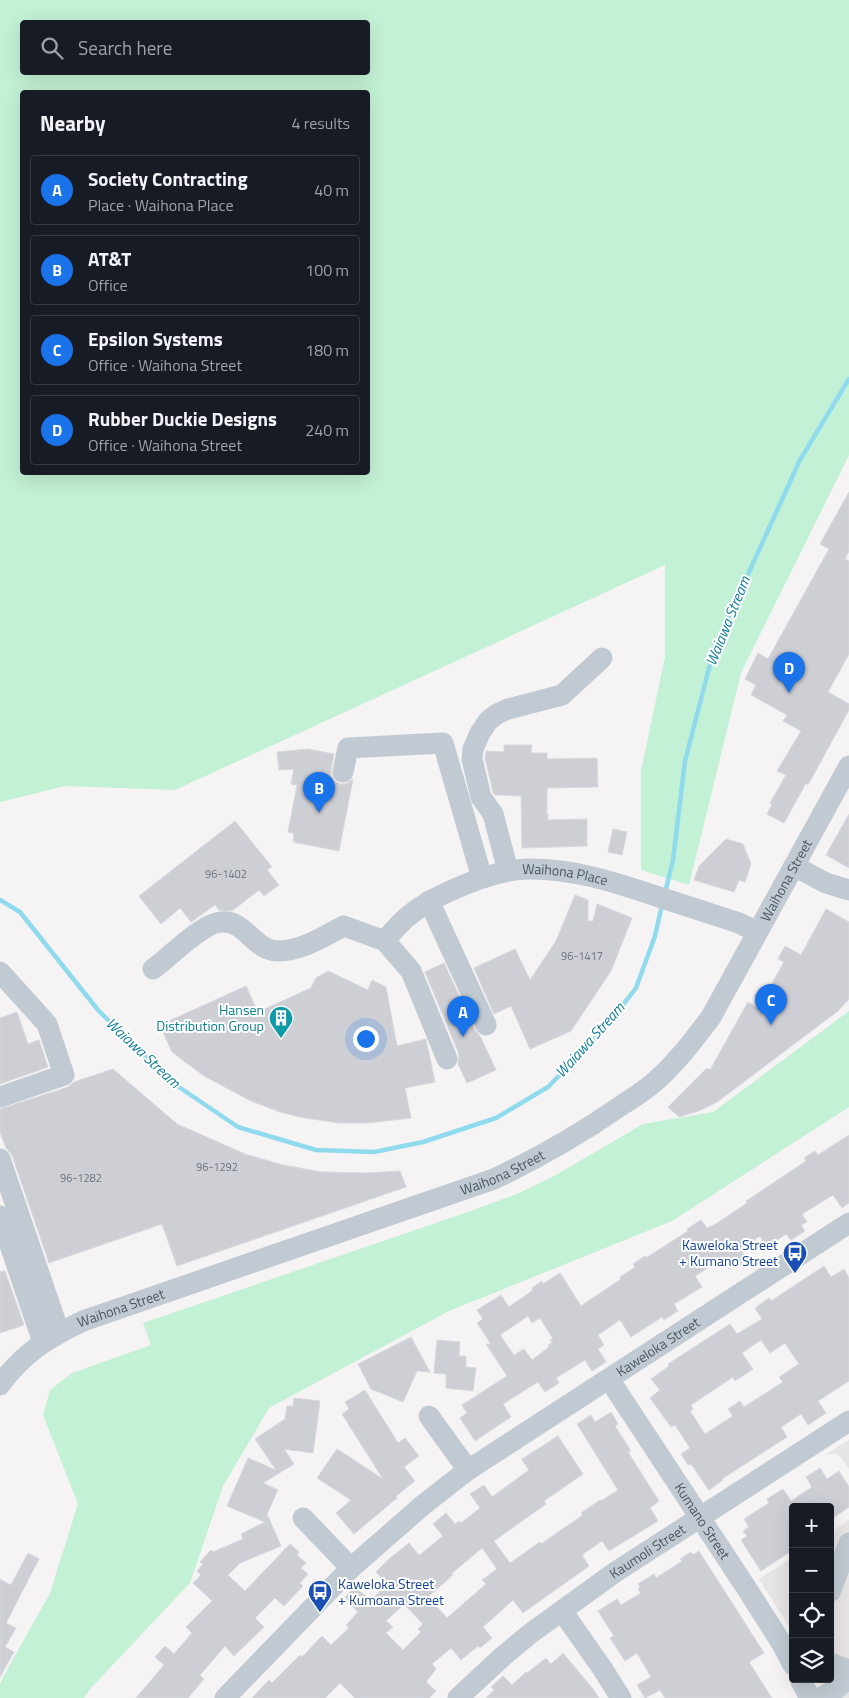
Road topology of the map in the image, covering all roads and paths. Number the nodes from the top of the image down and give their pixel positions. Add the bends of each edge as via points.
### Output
1 (602, 658) dead end
2 (849, 766) edge
3 (343, 772) dead end
4 (794, 866) junction
5 (508, 871) junction
6 (482, 878) junction
7 (849, 890) edge
8 (429, 902) junction
9 (757, 932) junction
10 (385, 941) junction
11 (153, 969) dead end
12 (0, 972) edge
13 (486, 1025) dead end
14 (447, 1059) dead end
15 (0, 1097) edge
16 (0, 1160) edge
17 (0, 1216) edge
18 (849, 1223) edge
19 (51, 1337) junction
20 (609, 1379) junction
21 (0, 1385) edge
22 (429, 1416) dead end
23 (847, 1425) edge
24 (468, 1470) junction
25 (303, 1518) dead end
26 (701, 1518) junction
27 (849, 1543) edge
28 (351, 1568) junction
29 (834, 1582) edge
30 (562, 1611) junction
31 (789, 1657) edge
32 (834, 1666) edge
33 (849, 1672) edge
34 (802, 1683) edge
35 (225, 1698) edge
36 (458, 1698) edge
37 (621, 1698) edge
38 (810, 1698) edge
39 (820, 1698) edge

1 - 5 street via 562,695 502,711 488,721 473,748 472,759 481,797 493,814
2 - 4 street, Waihona Street
3 - 6 street via 348,748 442,743
4 - 7 street via 826,883
4 - 9 street, Waihona Street
5 - 6 street, Waihona Place
5 - 9 street, Waihona Place via 526,869 583,874 739,923
6 - 8 street, Waihona Place
8 - 10 street, Waihona Place via 398,924
8 - 13 street
9 - 19 street, Waihona Street via 711,1017 679,1057 651,1085 594,1125 532,1161 494,1179 83,1322
10 - 11 street via 344,926 302,947 277,951 264,948 240,926 229,922 216,923 204,928
10 - 14 street via 411,972
12 - 15 street via 47,1024 64,1076
16 - 19 street
17 - 19 street
18 - 20 street, Kaweloka Street
19 - 21 street, Waihona Street via 17,1364
20 - 24 street, Kaweloka Street
20 - 26 street, Kumano Street
22 - 24 street
23 - 26 street, Kaumoli Street
24 - 28 street, Kaweloka Street via 422,1505
25 - 28 street
26 - 30 street, Kaumoli Street via 614,1573
26 - 31 street, Kumano Street
27 - 29 street
28 - 35 street, Kaweloka Street
30 - 36 street, Kaumoli Street via 501,1658
30 - 37 street
32 - 33 street
33 - 39 street via 846,1680 834,1691
34 - 38 street

